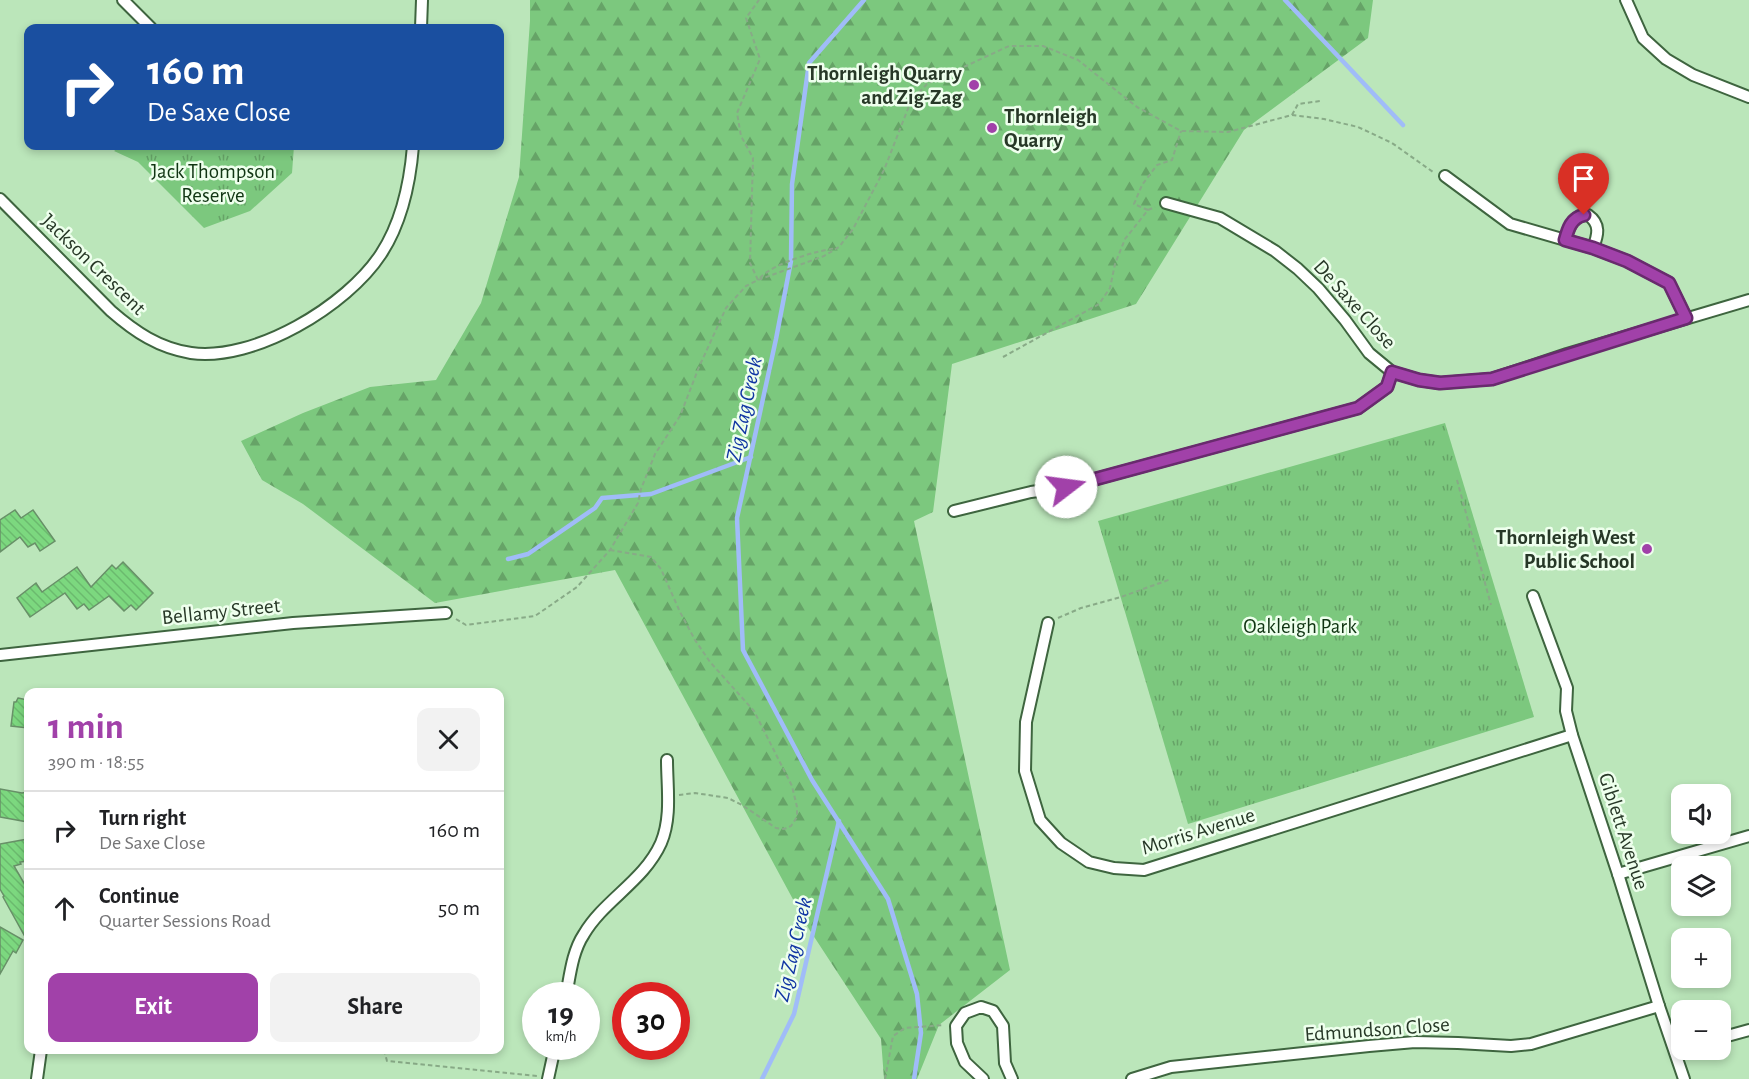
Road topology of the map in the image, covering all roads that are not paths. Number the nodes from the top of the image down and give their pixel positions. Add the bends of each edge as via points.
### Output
1 (123, 0) edge
2 (423, 0) edge
3 (1626, 0) edge
4 (146, 24) edge
5 (421, 24) edge
6 (1749, 97) edge
7 (413, 150) edge
8 (1445, 176) road end
9 (0, 199) edge
10 (1166, 203) road end
11 (1565, 240) junction
12 (1593, 248) junction
13 (1749, 300) edge
14 (1686, 318) junction
15 (1392, 372) junction
16 (954, 511) dead end
17 (1533, 596) dead end
18 (446, 613) road end
19 (1048, 623) road end
20 (0, 655) edge
21 (1572, 735) junction
22 (667, 760) dead end
23 (1749, 836) edge
24 (1618, 874) junction
25 (569, 982) edge
26 (1659, 1006) junction
27 (1749, 1030) edge
28 (1671, 1034) edge
29 (1731, 1035) edge
30 (40, 1054) edge
31 (552, 1060) edge
32 (1680, 1060) edge
33 (548, 1078) edge
34 (37, 1079) edge
35 (983, 1079) edge
36 (1012, 1079) edge
37 (1132, 1079) edge
38 (1684, 1079) edge

1 - 4 street
2 - 5 street
3 - 6 street via 1643,38 1666,59 1693,75
7 - 9 street, Jackson Crescent via 400,214 369,270 331,305 306,321 267,341 210,354 176,350 129,327
8 - 11 street via 1510,224
10 - 15 street, De Saxe Close via 1220,219 1275,251 1318,288 1369,353
11 - 12 street
11 - 12 street via 1572,222 1588,215 1598,230
12 - 14 street via 1669,283
13 - 14 street, De Saxe Close
14 - 15 street, De Saxe Close via 1492,379 1440,383
15 - 16 street via 1387,387 1358,408 1066,487
17 - 21 street, Giblett Avenue via 1567,688 1566,711
18 - 20 street, Bellamy Street via 293,623
19 - 21 street, Morris Avenue via 1026,722 1025,771 1040,820 1061,843 1089,862 1114,868 1144,870
21 - 24 street, Giblett Avenue
22 - 25 street via 667,816 661,842 645,869 582,936
23 - 24 street
24 - 26 street, Giblett Avenue
26 - 28 street, Giblett Avenue
26 - 37 street, Edmundson Close via 1531,1044 1415,1042 1171,1067
27 - 29 street
30 - 34 street
31 - 33 street
32 - 38 street, Giblett Avenue
35 - 36 street via 965,1062 957,1043 956,1026 965,1012 981,1007 993,1011 1003,1026 1005,1063

